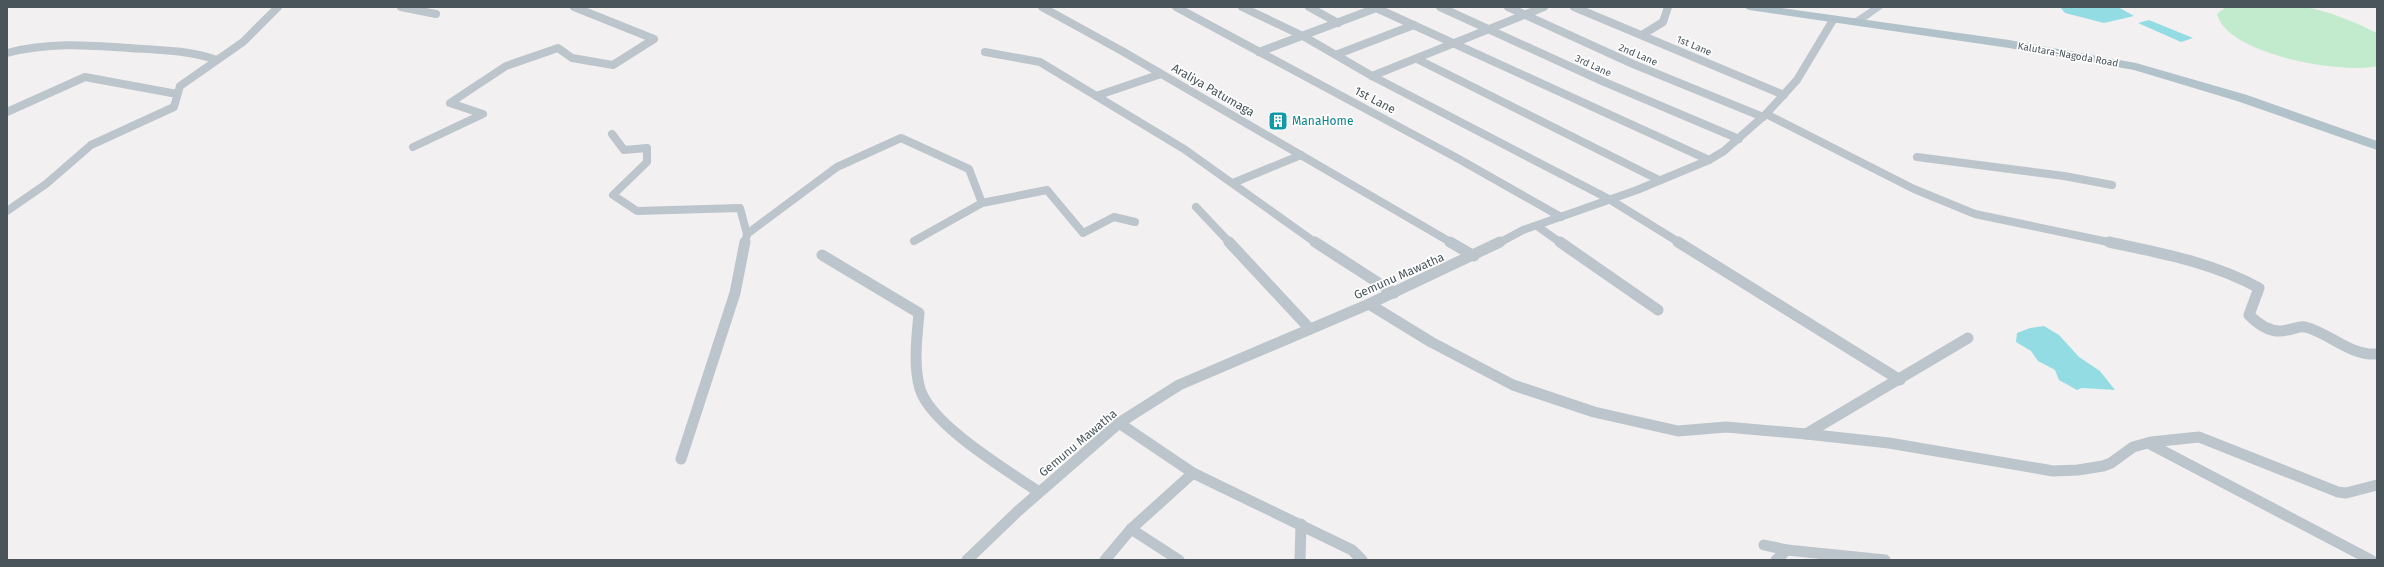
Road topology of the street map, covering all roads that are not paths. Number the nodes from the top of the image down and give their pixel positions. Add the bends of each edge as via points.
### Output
1 (278, 7) edge
2 (401, 7) edge
3 (574, 7) edge
4 (1042, 7) edge
5 (1176, 7) edge
6 (1242, 7) edge
7 (1309, 7) edge
8 (1377, 7) edge
9 (1440, 7) edge
10 (1508, 7) edge
11 (1544, 7) edge
12 (1574, 7) edge
13 (1668, 7) edge
14 (1749, 7) edge
15 (1879, 7) edge
16 (436, 14) dead end
17 (1526, 15) junction
18 (1833, 20) junction
19 (1858, 21) junction
20 (1338, 22) junction
21 (1414, 25) junction
22 (1491, 29) junction
23 (1303, 36) junction
24 (1642, 36) junction
25 (1456, 43) junction
26 (984, 52) dead end
27 (1259, 52) junction
28 (7, 53) edge
29 (1338, 54) junction
30 (1418, 59) junction
31 (217, 60) junction
32 (1161, 74) junction
33 (1372, 76) junction
34 (177, 94) junction
35 (1784, 95) junction
36 (1096, 96) junction
37 (7, 112) edge
38 (1764, 116) junction
39 (612, 134) dead end
40 (1740, 139) junction
41 (2377, 146) edge
42 (413, 147) dead end
43 (1300, 155) junction
44 (1918, 157) dead end
45 (1709, 160) junction
46 (1659, 180) junction
47 (1233, 184) junction
48 (2112, 186) dead end
49 (1609, 199) junction
50 (982, 203) junction
51 (1196, 207) dead end
52 (7, 211) edge
53 (1560, 217) junction
54 (1135, 222) dead end
55 (1537, 226) junction
56 (747, 234) junction
57 (914, 241) dead end
58 (822, 255) dead end
59 (1474, 256) junction
60 (1394, 292) junction
61 (1369, 304) junction
62 (1658, 310) dead end
63 (1310, 328) junction
64 (1968, 338) dead end
65 (2377, 354) edge
66 (1900, 380) junction
67 (1119, 423) junction
68 (1806, 434) junction
69 (2148, 443) junction
70 (681, 459) dead end
71 (1193, 473) junction
72 (2377, 485) edge
73 (1040, 492) junction
74 (1301, 524) junction
75 (1131, 529) junction
76 (1764, 545) dead end
77 (1787, 550) junction
78 (967, 560) edge
79 (1105, 560) edge
80 (1179, 560) edge
81 (1300, 560) edge
82 (1362, 560) edge
83 (1776, 560) edge
84 (1886, 560) edge
85 (2371, 560) edge

1 - 31 street via 243,42
2 - 16 street
3 - 42 street via 654,39 614,65 572,58 558,48 506,66 450,103 483,114
4 - 32 street, Araliya Patumaga
5 - 27 street, 1st Lane
6 - 23 street
7 - 20 street
8 - 20 street
8 - 21 street
9 - 22 street, 3rd Lane
10 - 17 street, 2nd Lane
11 - 17 street
12 - 24 street, 1st Lane
13 - 24 street via 1663,22
14 - 18 main road, Kalutara-Nagoda Road
15 - 19 street
17 - 22 street
17 - 38 street, 2nd Lane via 1633,64
18 - 19 main road, Kalutara-Nagoda Road
18 - 35 street, Gemunu Mawatha via 1797,80
19 - 41 main road, Kalutara-Nagoda Road via 2136,67 2242,98
20 - 23 street
21 - 25 street
21 - 29 street
22 - 25 street
22 - 40 street, 3rd Lane via 1602,81
23 - 27 street
23 - 29 street
24 - 35 street, 1st Lane
25 - 30 street
25 - 45 street
26 - 36 street via 1040,62
27 - 53 street, 1st Lane via 1457,158
28 - 31 street via 56,42 174,48 197,52
29 - 33 street
30 - 33 street
30 - 46 street
31 - 34 street via 180,86
32 - 36 street
32 - 43 street, Araliya Patumaga
33 - 49 street
34 - 37 street via 85,77
34 - 52 street via 174,107 91,145 46,184
35 - 38 street, Gemunu Mawatha
36 - 47 street via 1184,149
38 - 40 street, Gemunu Mawatha
38 - 65 street, 2nd Lane via 1914,189 1975,214 2185,258 2236,275 2259,288 2249,315 2257,324 2285,331 2297,326 2307,328 2360,352
39 - 56 street via 624,150 647,148 647,162 613,195 638,211 740,208
40 - 45 street, Gemunu Mawatha
43 - 47 street
43 - 59 street, Araliya Patumaga
44 - 48 street via 2064,176
45 - 46 street, Gemunu Mawatha
46 - 49 street, Gemunu Mawatha
47 - 60 street via 1326,250
49 - 53 street, Gemunu Mawatha
49 - 66 street
50 - 54 street via 1047,190 1083,233 1114,217
50 - 56 street via 969,169 902,138 837,167
50 - 57 street
51 - 63 street
53 - 55 street, Gemunu Mawatha
55 - 59 street, Gemunu Mawatha
55 - 62 street
56 - 70 street via 735,293
58 - 73 street via 919,313 917,360 920,391 943,424
59 - 60 street, Gemunu Mawatha
60 - 61 street, Gemunu Mawatha
61 - 63 street, Gemunu Mawatha
61 - 68 street via 1431,342 1513,385 1594,412 1678,431 1726,427
63 - 67 street, Gemunu Mawatha via 1179,385
64 - 66 street
66 - 68 street
67 - 71 street
67 - 73 street, Gemunu Mawatha
68 - 69 street via 1889,443 2052,472 2094,468 2123,456 2135,446
69 - 72 street via 2194,435 2338,492 2346,493
69 - 85 street
71 - 74 street
71 - 75 street
73 - 78 street, Gemunu Mawatha
74 - 81 street
74 - 82 street via 1352,550
75 - 79 street
75 - 80 street
76 - 77 street
77 - 83 street
77 - 84 street

